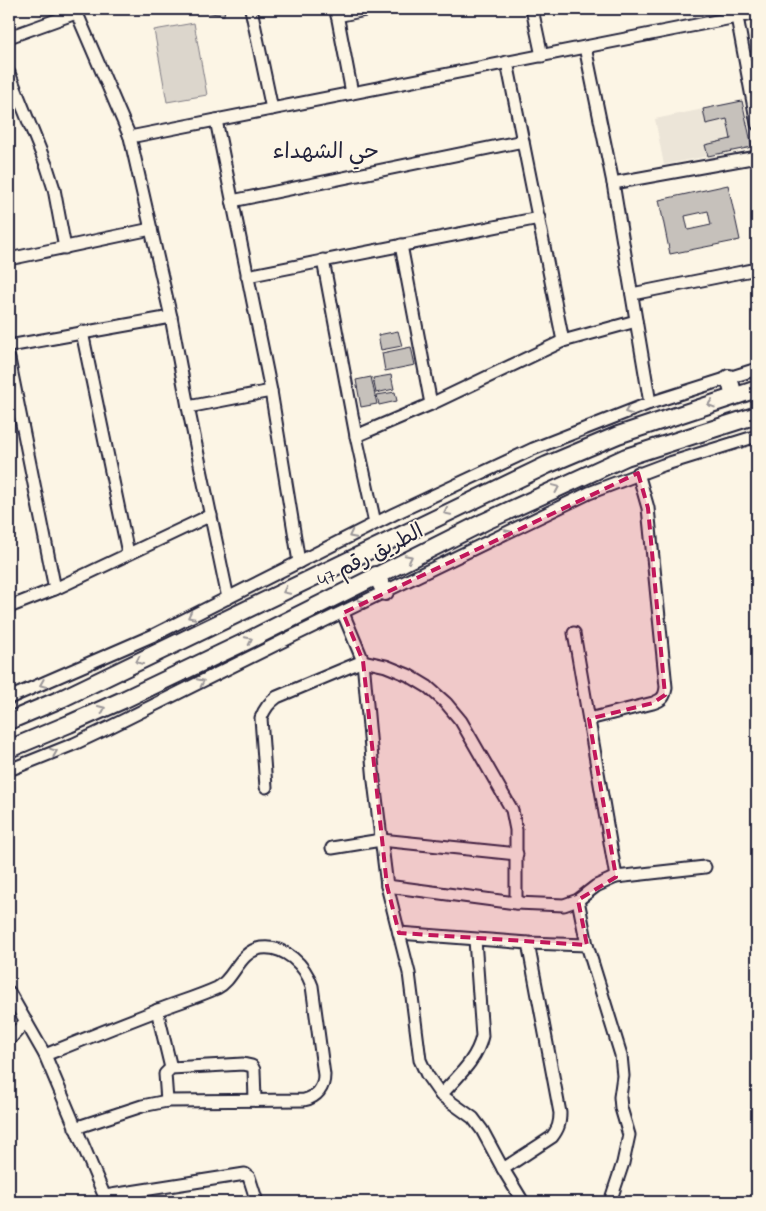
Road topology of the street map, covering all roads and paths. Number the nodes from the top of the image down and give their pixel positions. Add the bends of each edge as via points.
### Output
1 (251, 9) edge
2 (370, 9) edge
3 (532, 9) edge
4 (75, 11) edge
5 (336, 12) edge
6 (757, 13) edge
7 (737, 17) junction
8 (9, 38) edge
9 (585, 47) junction
10 (542, 56) junction
11 (507, 62) junction
12 (9, 73) edge
13 (352, 93) junction
14 (755, 99) edge
15 (272, 109) junction
16 (216, 120) junction
17 (757, 124) edge
18 (130, 137) junction
19 (523, 141) junction
20 (757, 157) edge
21 (613, 184) junction
22 (232, 200) junction
23 (539, 218) junction
24 (151, 229) junction
25 (401, 245) junction
26 (65, 248) junction
27 (9, 259) edge
28 (323, 260) junction
29 (757, 269) edge
30 (247, 276) junction
31 (632, 294) junction
32 (171, 316) junction
33 (636, 321) junction
34 (82, 332) junction
35 (564, 341) junction
36 (9, 346) edge
37 (9, 359) edge
38 (757, 369) edge
39 (729, 378) junction
40 (757, 389) edge
41 (270, 391) junction
42 (734, 396) junction
43 (650, 403) junction
44 (431, 404) junction
45 (188, 407) junction
46 (757, 415) edge
47 (21, 424) junction
48 (9, 426) edge
49 (618, 435) junction
50 (356, 436) junction
51 (757, 436) edge
52 (626, 457) junction
53 (638, 473) junction
54 (211, 515) junction
55 (375, 524) junction
56 (128, 553) junction
57 (299, 562) junction
58 (376, 575) junction
59 (55, 589) junction
60 (385, 592) junction
61 (228, 598) junction
62 (9, 607) edge
63 (343, 613) junction
64 (574, 633) dead end
65 (362, 661) junction
66 (9, 698) edge
67 (10, 718) edge
68 (589, 719) junction
69 (9, 749) edge
70 (9, 770) edge
71 (266, 786) dead end
72 (381, 840) junction
73 (332, 848) dead end
74 (517, 854) junction
75 (705, 867) dead end
76 (616, 877) junction
77 (387, 886) junction
78 (578, 900) junction
79 (516, 902) junction
80 (399, 933) junction
81 (475, 940) junction
82 (528, 944) junction
83 (587, 944) junction
84 (9, 992) edge
85 (157, 1010) junction
86 (26, 1021) junction
87 (9, 1040) edge
88 (45, 1055) junction
89 (171, 1068) junction
90 (441, 1095) junction
91 (255, 1100) junction
92 (167, 1101) junction
93 (75, 1128) junction
94 (503, 1169) junction
95 (106, 1199) edge
96 (258, 1202) edge
97 (523, 1202) edge
98 (610, 1202) edge

1 - 15 street
2 - 5 street
3 - 10 street
4 - 8 street
4 - 18 street
5 - 13 street
6 - 7 street
7 - 9 street
7 - 14 street
9 - 10 street
9 - 21 street
10 - 11 street
11 - 13 street
11 - 19 street
12 - 26 street via 47,167
13 - 15 street
14 - 17 street
15 - 16 street
16 - 18 street
16 - 22 street
18 - 24 street
19 - 22 street
19 - 23 street
20 - 21 street
21 - 31 street
22 - 30 street
23 - 25 street
23 - 35 street
24 - 26 street
24 - 32 street
25 - 28 street
25 - 44 street
26 - 27 street
28 - 30 street
28 - 50 street
29 - 31 street
30 - 41 street
31 - 33 street
32 - 34 street
32 - 45 street
33 - 35 street
33 - 43 street
34 - 36 street
34 - 56 street
35 - 44 street
37 - 47 street
38 - 39 street
39 - 42 highway
39 - 43 street
40 - 42 highway, الطريق رقم 47
41 - 45 street
41 - 57 street
42 -> 49 highway, الطريق رقم 47
43 -> 55 street via 533,449
44 - 50 street
45 - 54 street
46 - 52 highway, الطريق رقم 47
47 - 48 street
47 - 59 street
49 - 52 highway
49 -> 67 highway, الطريق رقم 47 via 476,497 60,699
50 - 55 street
51 - 53 street
58 -> 52 highway, الطريق رقم 47
60 -> 53 street via 589,493
53 - 68 street via 648,508 665,695 653,703
54 - 56 street
54 - 61 street
55 -> 57 street
56 - 59 street
57 - 61 street
58 - 60 highway
69 -> 58 highway, الطريق رقم 47 via 150,687
59 - 62 street
63 -> 60 street
61 -> 66 street via 154,635
63 - 65 street
70 -> 63 street via 108,728
64 - 68 street
65 - 71 street via 277,697 264,709 261,725
65 - 72 street
65 - 74 street via 408,675 446,702 461,721 512,810
68 - 76 street
72 - 73 street
72 - 74 street
72 - 77 street
74 - 79 street
75 - 76 street
76 - 78 street via 596,886
77 - 79 street
77 - 80 street
78 - 79 street via 564,905
78 - 83 street
80 - 81 street
80 - 90 street via 412,992 420,1060
81 - 82 street
81 - 90 street via 482,1030 480,1047
82 - 83 street
82 - 94 street via 560,1122 552,1138
83 - 98 street via 621,1055 621,1108 629,1135
84 - 86 street
85 - 88 street
85 - 89 street
85 - 91 street via 222,985 244,957 255,950 274,949 298,962 312,986 323,1084 314,1096 304,1100
86 - 87 street
86 - 88 street
88 - 93 street
89 - 91 street via 248,1064 254,1070
89 - 92 street via 166,1074
90 - 94 street via 473,1118
91 - 92 street
92 - 93 street
93 - 95 street
94 - 97 street
95 - 96 street via 245,1174

